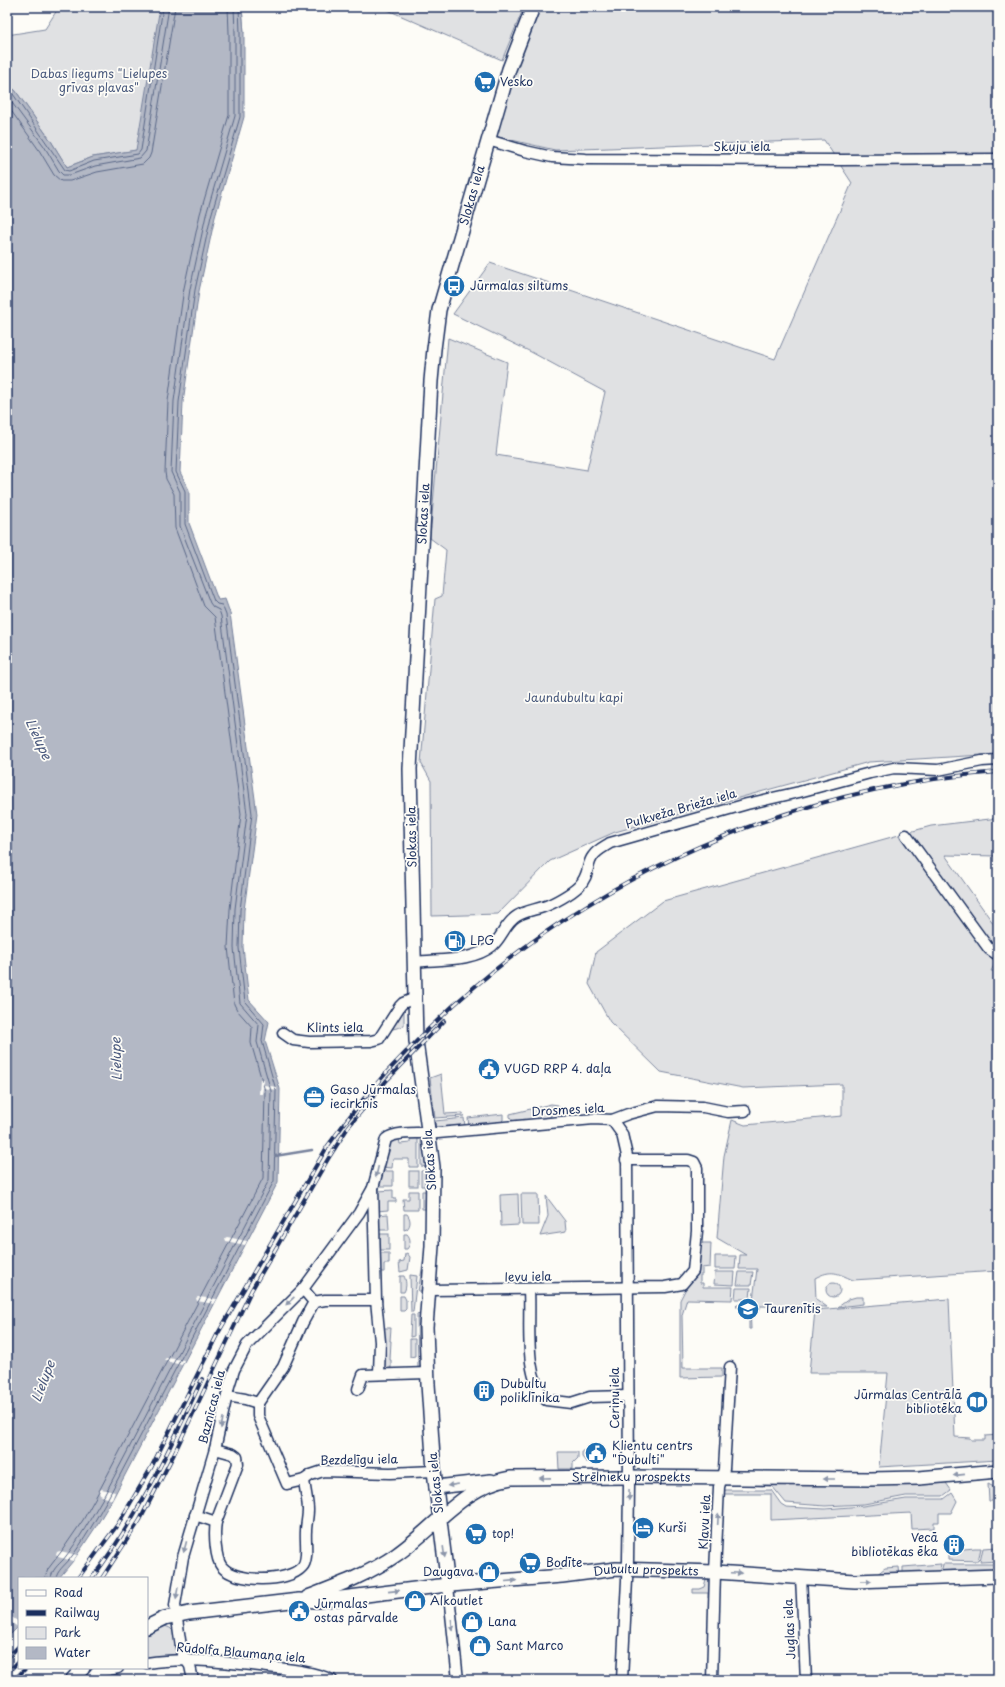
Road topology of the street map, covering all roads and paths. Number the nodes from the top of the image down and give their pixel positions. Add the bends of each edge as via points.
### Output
1 (533, 7) edge
2 (488, 140) junction
3 (998, 159) edge
4 (998, 760) edge
5 (906, 835) dead end
6 (998, 955) edge
7 (415, 962) junction
8 (415, 998) junction
9 (283, 1033) dead end
10 (746, 1111) dead end
11 (612, 1120) junction
12 (429, 1133) junction
13 (390, 1136) joint
14 (626, 1160) junction
15 (373, 1188) junction
16 (627, 1288) junction
17 (303, 1289) junction
18 (429, 1290) junction
19 (529, 1290) junction
20 (376, 1300) junction
21 (314, 1302) junction
22 (730, 1367) dead end
23 (428, 1372) junction
24 (379, 1374) junction
25 (358, 1389) dead end
26 (227, 1396) junction
27 (628, 1396) junction
28 (258, 1404) junction
29 (216, 1449) junction
30 (998, 1471) edge
31 (434, 1472) junction
32 (628, 1477) junction
33 (722, 1478) junction
34 (304, 1480) junction
35 (497, 1480) junction
36 (436, 1488) junction
37 (195, 1514) junction
38 (440, 1518) junction
39 (216, 1522) junction
40 (627, 1569) junction
41 (715, 1572) junction
42 (998, 1576) edge
43 (801, 1577) junction
44 (354, 1579) junction
45 (448, 1586) junction
46 (353, 1596) junction
47 (299, 1600) junction
48 (176, 1616) junction
49 (148, 1626) edge
50 (185, 1659) junction
51 (148, 1663) edge
52 (82, 1669) edge
53 (114, 1669) edge
54 (98, 1673) edge
55 (72, 1680) edge
56 (193, 1680) edge
57 (332, 1680) edge
58 (458, 1680) edge
59 (622, 1680) edge
60 (712, 1680) edge
61 (806, 1680) edge

1 - 2 main road, Slokas iela via 509,69
2 - 3 street, Skuju iela via 552,157 586,159
2 - 7 main road, Slokas iela via 439,310 434,349 410,753
4 - 7 street, Pulkveža Brieža iela via 938,770 894,768 876,771 610,843 592,856 587,876 579,886 544,907 518,915 510,921 492,946 465,957
5 - 6 street via 988,949
7 - 8 main road, Slokas iela
8 - 9 street, Klints iela via 400,1006 379,1039 309,1042 293,1040
8 - 12 main road, Slokas iela via 417,1048
10 - 11 street, Drosmes iela via 728,1112 703,1107 658,1106
11 - 12 street, Drosmes iela via 594,1119
11 - 14 street, Ceriņu iela via 624,1139
12 - 13 street, Drosmes iela
12 - 18 main road, Slokas iela via 433,1192
13 -> 15 street, Baznīcas iela via 384,1144
14 - 16 street, Ceriņu iela
14 - 16 street, Ievu iela via 694,1162 697,1168 698,1231 693,1271 682,1284
15 - 17 street, Baznīcas iela via 359,1213
15 - 20 street
16 - 19 street, Ievu iela
16 - 27 street, Ceriņu iela
17 - 21 street
17 -> 26 street, Baznīcas iela via 247,1345 234,1370
18 - 19 street, Ievu iela
18 - 23 main road, Slokas iela via 426,1326
19 - 27 street via 532,1371 540,1393 546,1400 571,1403 590,1398
20 - 21 street
20 - 24 street via 380,1342
21 - 28 street via 284,1367
22 - 33 street, Kļavu iela
23 - 24 street
23 - 31 main road, Slokas iela
24 - 25 street via 363,1374
26 - 28 street
26 -> 29 street, Baznīcas iela
27 - 32 street, Ceriņu iela
28 - 34 street, Bezdelīgu iela via 258,1416 287,1484
29 - 37 street, Baznīcas iela
29 - 39 street via 233,1454 237,1457 238,1464
30 -> 33 main road, Strēlnieku prospekts via 870,1479
31 - 34 street, Bezdelīgu iela via 323,1471
31 - 36 main road, Slokas iela
32 - 33 main road, Strēlnieku prospekts
32 -> 35 main road, Strēlnieku prospekts
32 -> 40 street, Ceriņu iela
41 -> 33 street, Kļavu iela via 719,1487
34 - 39 street via 308,1511 305,1533 306,1560 303,1567 293,1574 257,1579 225,1570 218,1558 214,1531
35 -> 36 main road
35 - 38 main road, Strēlnieku prospekts via 477,1490
36 - 38 main road, Slokas iela
37 - 39 street
37 -> 48 street, Baznīcas iela via 183,1557 175,1605
38 - 44 main road, Strēlnieku prospekts via 406,1548
38 -> 45 main road, Slokas iela
40 - 41 main road, Dubultu prospekts
45 -> 40 main road, Dubultu prospekts
40 - 59 street, Ceriņu iela
41 -> 43 main road, Dubultu prospekts
41 - 60 street, Kļavu iela
43 -> 42 main road, Dubultu prospekts via 855,1581
43 - 61 street, Juglas iela
44 - 46 main road
44 - 47 main road, Strēlnieku prospekts
46 -> 45 main road, Dubultu prospekts
45 -> 58 street, Slokas iela
46 - 47 main road, Dubultu prospekts via 317,1601
47 - 48 main road, Dubultu prospekts
48 - 49 main road, Dubultu prospekts
48 - 50 street, Baznīcas iela
50 - 51 street, Rūdolfa Blaumaņa iela
50 - 56 street, Baznīcas iela via 190,1666
50 - 57 street, Rūdolfa Blaumaņa iela via 285,1669 312,1673
52 - 55 main road
53 - 54 street

